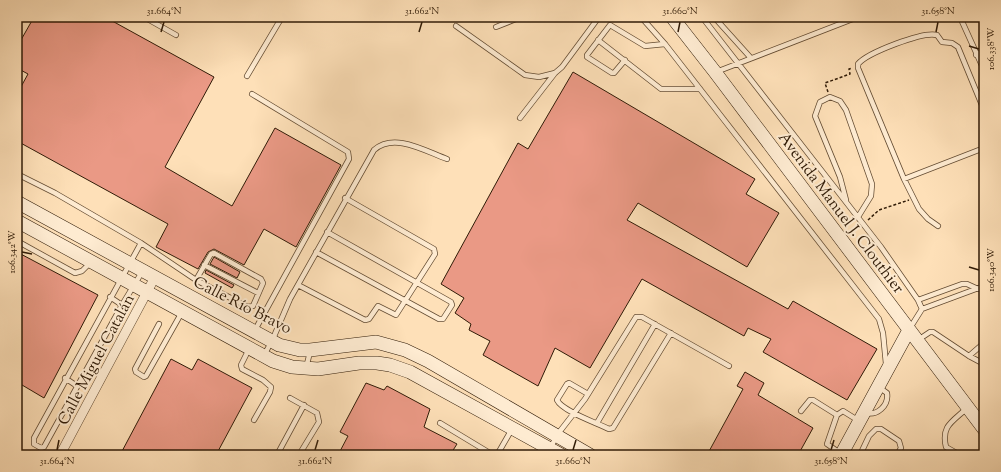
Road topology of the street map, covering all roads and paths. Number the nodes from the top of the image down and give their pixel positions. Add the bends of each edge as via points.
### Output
1 (144, 17) edge
2 (282, 17) edge
3 (521, 17) edge
4 (599, 17) edge
5 (641, 17) edge
6 (672, 17) edge
7 (702, 17) edge
8 (714, 17) edge
9 (858, 17) edge
10 (960, 17) edge
11 (456, 26) dead end
12 (496, 27) dead end
13 (176, 35) dead end
14 (598, 40) junction
15 (665, 44) junction
16 (984, 51) edge
17 (976, 54) junction
18 (750, 57) junction
19 (625, 60) junction
20 (737, 62) junction
21 (858, 66) junction
22 (984, 70) edge
23 (715, 72) junction
24 (555, 73) junction
25 (247, 76) dead end
26 (700, 88) junction
27 (252, 94) dead end
28 (830, 97) junction
29 (984, 110) edge
30 (520, 118) dead end
31 (984, 148) edge
32 (447, 159) dead end
33 (17, 174) edge
34 (904, 178) junction
35 (345, 198) junction
36 (914, 198) junction
37 (17, 202) edge
38 (846, 202) junction
39 (858, 217) junction
40 (17, 221) edge
41 (863, 224) junction
42 (938, 226) dead end
43 (327, 232) junction
44 (17, 240) edge
45 (141, 243) junction
46 (316, 252) junction
47 (90, 262) junction
48 (130, 263) junction
49 (204, 265) junction
50 (143, 271) junction
51 (120, 278) junction
52 (155, 278) junction
53 (196, 280) junction
54 (418, 283) junction
55 (298, 285) junction
56 (134, 286) junction
57 (984, 286) edge
58 (978, 289) junction
59 (148, 293) junction
60 (258, 293) junction
61 (110, 298) junction
62 (918, 300) junction
63 (406, 302) junction
64 (122, 305) junction
65 (922, 309) junction
66 (182, 312) junction
67 (159, 324) dead end
68 (655, 324) junction
69 (909, 330) junction
70 (254, 332) junction
71 (671, 334) junction
72 (918, 340) junction
73 (272, 341) junction
74 (984, 342) edge
75 (249, 349) junction
76 (310, 350) junction
77 (263, 356) junction
78 (969, 356) junction
79 (984, 364) edge
80 (729, 366) dead end
81 (887, 367) junction
82 (305, 368) junction
83 (66, 378) junction
84 (77, 386) junction
85 (588, 394) junction
86 (290, 398) dead end
87 (304, 405) junction
88 (968, 407) junction
89 (801, 411) dead end
90 (575, 412) junction
91 (838, 415) junction
92 (861, 417) junction
93 (254, 420) dead end
94 (597, 423) junction
95 (440, 424) dead end
96 (512, 428) junction
97 (984, 429) edge
98 (557, 435) junction
99 (555, 452) edge
100 (841, 454) edge
101 (60, 455) edge
102 (277, 455) edge
103 (299, 455) edge
104 (493, 455) edge
105 (497, 455) edge
106 (590, 455) edge
107 (860, 455) edge
108 (897, 455) edge
109 (960, 455) edge

1 - 13 lane
2 - 25 lane
3 - 12 lane
4 - 24 lane
5 - 15 lane
6 - 23 street, Avenida Manuel J. Clouthier
7 - 20 lane
8 - 18 lane
9 - 18 lane
10 - 17 lane
11 - 24 lane via 525,75 539,77
14 - 15 lane via 610,25 645,46
14 - 19 lane
14 - 19 lane via 587,57 612,73
15 - 26 lane
16 - 17 lane
17 - 22 lane
18 - 20 lane
19 - 26 lane via 661,89
20 - 23 lane
20 - 38 lane
21 - 28 path via 849,69 850,74 825,83
21 - 29 lane via 859,62 870,55 925,34 937,35 942,42 952,43 958,47
21 - 34 lane
23 - 69 street, Avenida Manuel J. Clouthier
24 - 30 lane
26 - 81 lane via 879,320
27 - 70 lane via 348,152 350,159
28 - 38 lane via 820,102 815,116 840,177
28 - 39 lane via 840,101 846,110 872,184 871,196
31 - 34 lane
32 - 35 lane via 399,142 384,143 374,150
33 - 45 lane
34 - 36 lane
35 - 43 lane
35 - 54 lane via 434,249 435,254
36 - 41 path via 879,210
36 - 42 lane via 923,215
37 - 48 street, Calle Río Bravo
38 - 39 lane
39 - 41 lane
40 - 47 street
41 - 62 lane
43 - 46 lane
43 - 54 lane
44 - 47 lane via 75,272 82,271
45 - 48 lane
45 - 53 lane
46 - 55 lane
46 - 63 lane
47 - 51 street
48 - 50 street, Calle Río Bravo
48 - 51 lane
49 - 53 lane
49 - 60 lane
49 - 60 lane via 211,254 216,253 262,280
50 - 52 street, Calle Río Bravo
50 - 56 lane
51 - 56 street
51 - 61 lane
52 - 59 street, Calle Miguel Catalán
52 - 70 street, Calle Río Bravo
53 - 60 lane via 248,307 253,306
54 - 63 lane
54 - 63 lane via 452,302 452,305 443,319 440,319
55 - 63 lane via 365,320 369,319 378,306 397,315
55 - 73 lane
56 - 59 street
56 - 64 lane
57 - 58 lane
58 - 62 lane via 962,284
58 - 65 lane
59 - 66 street
59 - 101 street, Calle Miguel Catalán
61 - 64 lane
61 - 83 lane
62 - 65 lane
64 - 84 lane
65 - 69 lane
66 - 67 lane via 144,376 136,372 136,368
66 - 75 street
68 - 71 lane
68 - 85 lane via 638,316 635,319
68 - 94 lane
69 - 72 street, Avenida Manuel J. Clouthier
69 - 81 street
70 - 73 street, Calle Río Bravo
71 - 80 lane
71 - 94 lane via 613,428 609,429
72 - 78 lane via 932,332
72 - 88 street, Avenida Manuel J. Clouthier
73 - 76 street, Calle Río Bravo via 289,348
73 - 77 lane
74 - 78 lane
75 - 77 street
75 - 93 lane via 241,364 242,369 271,387
76 - 82 lane
76 - 98 street, Calle Río Bravo via 376,342 391,345 428,361
77 - 82 street via 281,364
78 - 79 lane
81 - 92 street
82 - 96 street via 318,369 358,363 390,365 410,372
83 - 84 lane
83 - 84 lane via 33,440 34,444 44,447
85 - 90 lane
85 - 90 lane via 567,384 557,400 559,404
86 - 87 lane
87 - 102 lane
87 - 103 lane via 317,413 319,419
88 - 97 street, Avenida Manuel J. Clouthier
88 - 109 lane via 945,428 943,436 946,446
89 - 91 lane via 810,400 813,400
90 - 94 lane
90 - 98 lane
91 - 92 lane via 843,411
91 - 100 lane via 827,444
92 - 100 street
95 - 104 lane
96 - 99 street
96 - 105 lane
98 - 99 lane
98 - 106 street, Calle Río Bravo
107 - 108 lane via 869,436 876,429 899,441 901,448

